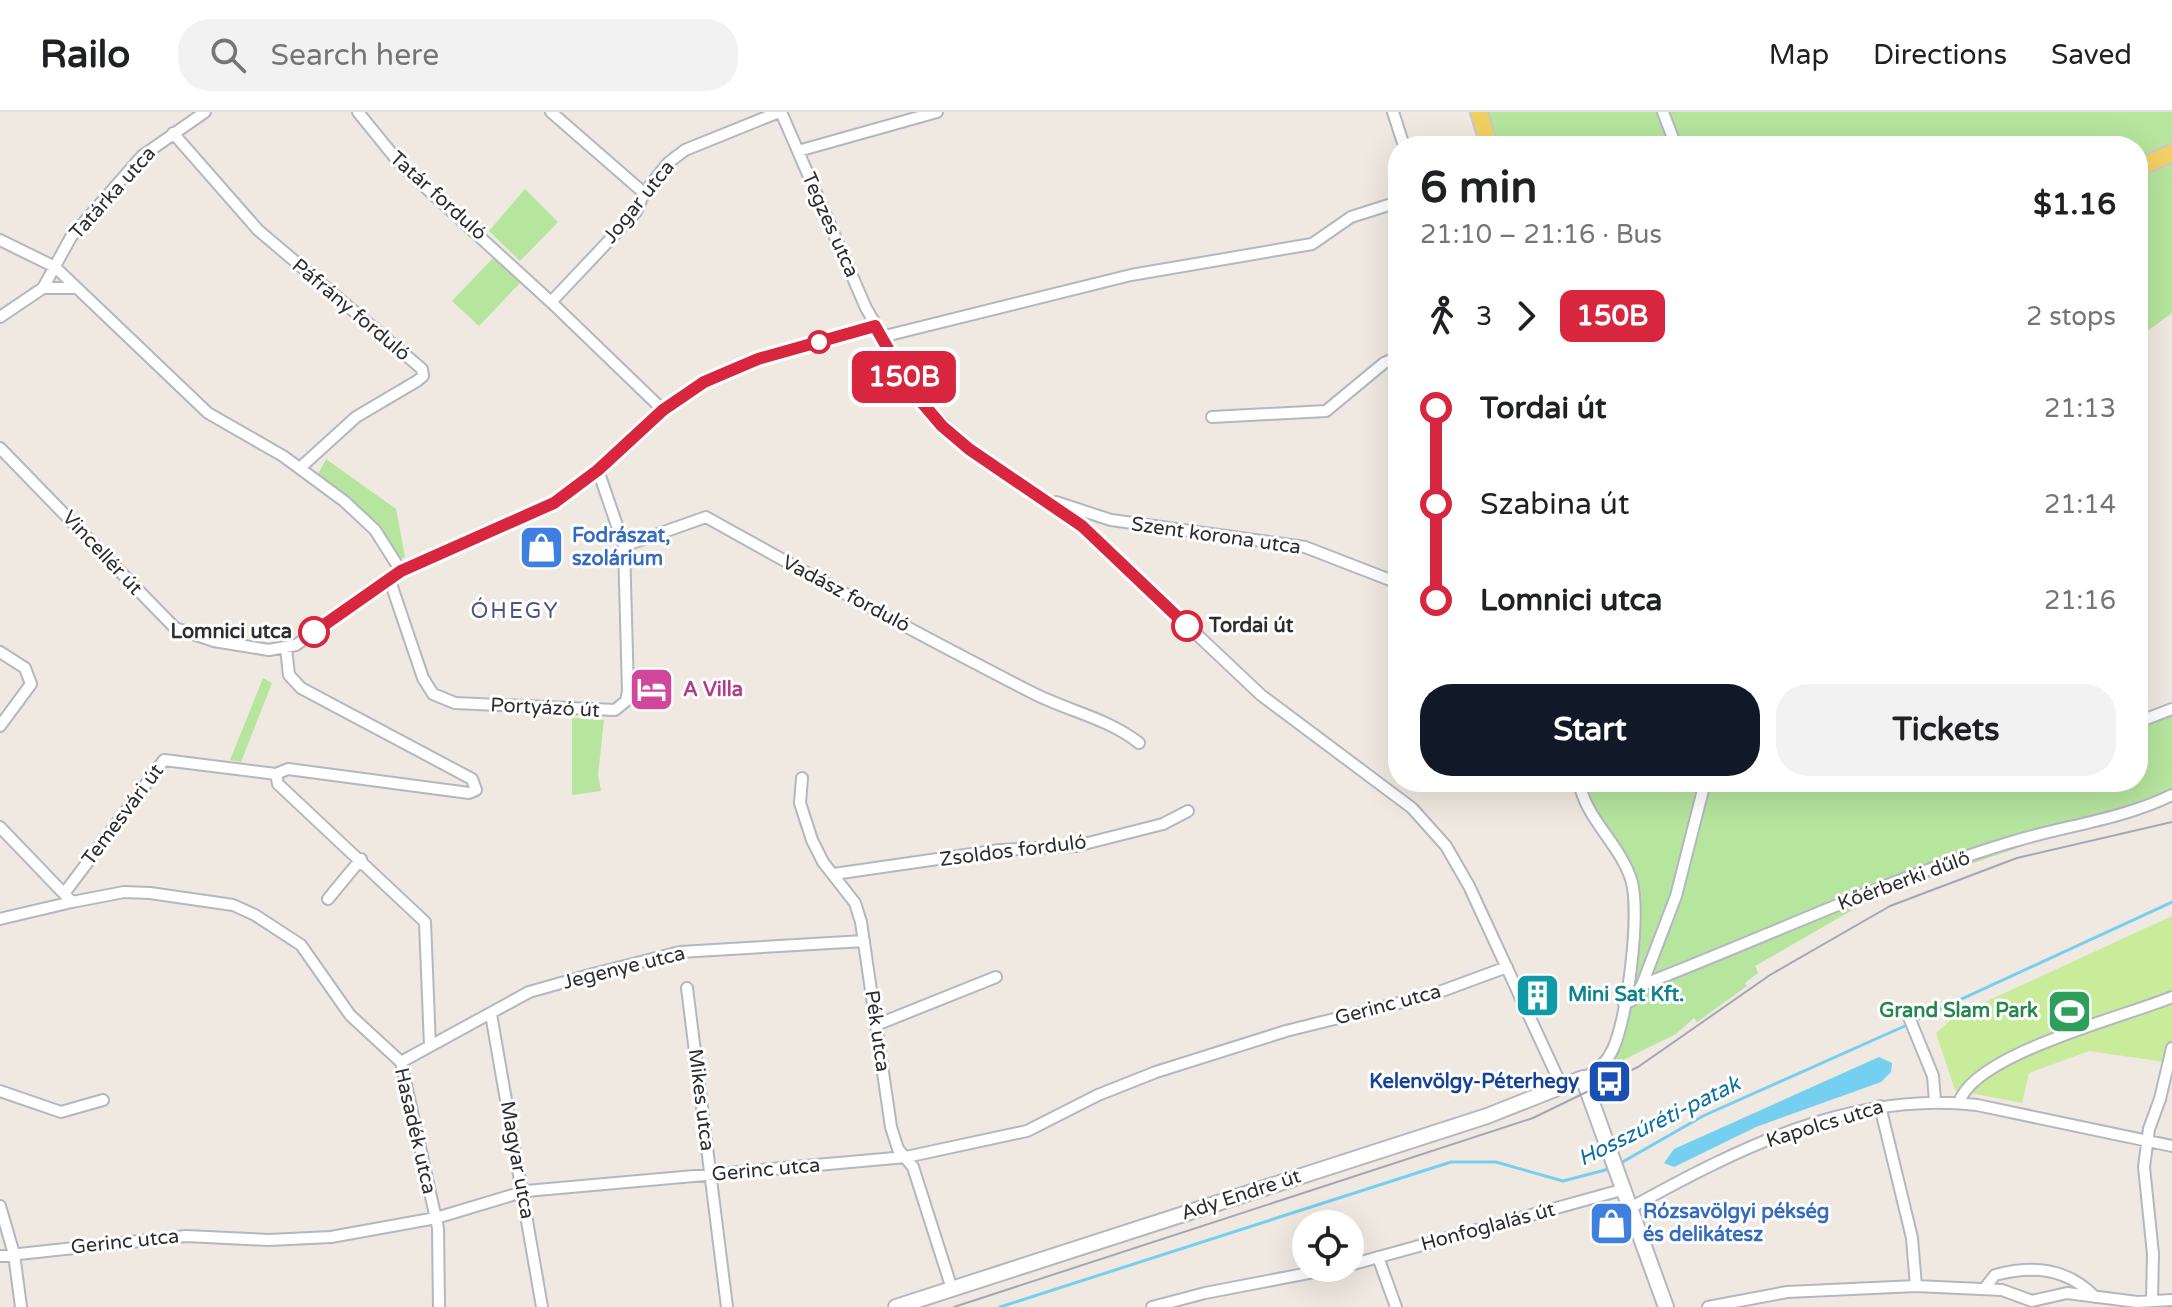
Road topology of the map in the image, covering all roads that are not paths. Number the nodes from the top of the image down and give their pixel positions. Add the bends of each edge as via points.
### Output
1 (205, 112) edge
2 (358, 112) edge
3 (551, 112) edge
4 (780, 112) edge
5 (937, 112) edge
6 (1393, 112) edge
7 (1479, 112) edge
8 (1663, 112) edge
9 (173, 133) junction
10 (1401, 136) edge
11 (1486, 136) edge
12 (1672, 136) edge
13 (798, 151) junction
14 (2172, 153) edge
15 (2148, 164) edge
16 (644, 193) junction
17 (1388, 205) edge
18 (0, 240) edge
19 (55, 267) junction
20 (43, 288) junction
21 (76, 288) junction
22 (551, 302) junction
23 (0, 317) edge
24 (875, 326) junction
25 (881, 337) junction
26 (1388, 361) edge
27 (663, 410) junction
28 (1212, 417) dead end
29 (0, 448) edge
30 (301, 467) junction
31 (598, 470) junction
32 (1032, 493) junction
33 (624, 546) junction
34 (401, 571) junction
35 (389, 578) junction
36 (1388, 579) edge
37 (286, 648) junction
38 (0, 652) edge
39 (2172, 709) edge
40 (2148, 718) edge
41 (0, 726) edge
42 (1139, 743) dead end
43 (276, 774) junction
44 (802, 778) dead end
45 (1388, 790) edge
46 (1391, 792) edge
47 (1582, 792) edge
48 (1702, 792) edge
49 (2172, 795) edge
50 (1188, 811) dead end
51 (0, 827) edge
52 (361, 859) junction
53 (834, 874) junction
54 (66, 891) junction
55 (328, 899) dead end
56 (72, 902) junction
57 (0, 919) edge
58 (864, 941) junction
59 (1507, 967) junction
60 (996, 977) dead end
61 (1642, 985) junction
62 (687, 988) dead end
63 (2172, 997) edge
64 (1623, 1002) junction
65 (1907, 1013) dead end
66 (491, 1014) junction
67 (876, 1025) junction
68 (430, 1046) junction
69 (2172, 1048) edge
70 (401, 1062) junction
71 (1583, 1078) junction
72 (1562, 1087) junction
73 (0, 1091) edge
74 (103, 1100) dead end
75 (1935, 1101) junction
76 (1959, 1103) junction
77 (1880, 1106) junction
78 (2147, 1141) junction
79 (2172, 1146) edge
80 (906, 1157) junction
81 (711, 1175) junction
82 (1625, 1189) junction
83 (522, 1192) junction
84 (0, 1206) edge
85 (1632, 1207) junction
86 (436, 1218) junction
87 (14, 1254) junction
88 (0, 1256) edge
89 (1378, 1257) junction
90 (1364, 1261) edge
91 (1292, 1277) edge
92 (1916, 1286) junction
93 (952, 1289) junction
94 (1984, 1289) junction
95 (2095, 1297) junction
96 (2152, 1300) junction
97 (2172, 1300) edge
98 (21, 1307) edge
99 (439, 1307) edge
100 (542, 1307) edge
101 (727, 1307) edge
102 (896, 1307) edge
103 (1152, 1307) edge
104 (1396, 1307) edge
105 (1666, 1307) edge
106 (1708, 1307) edge

1 - 9 street, Tatárka utca
2 - 22 street, Tatár forduló via 401,165
3 - 16 street
4 - 13 street, Tegzes utca
4 - 16 street, Jogar utca via 685,150
5 - 13 street
6 - 10 street
7 - 11 main road
8 - 12 street
9 - 19 street, Tatárka utca via 142,156 88,216
9 - 30 street, Páfrány forduló via 258,230 422,369 417,381 356,417
13 - 24 street, Tegzes utca
14 - 15 main road
16 - 22 street, Jogar utca via 636,212
17 - 25 street via 1351,217 1312,244 1131,275
18 - 19 street
19 - 20 street, Tatárka utca
19 - 21 street
20 - 21 street
20 - 23 street, Tatárka utca
21 - 30 street via 208,413
22 - 27 street
24 - 25 street, Tegzes utca
24 - 27 street via 726,371
25 - 32 street via 912,391 942,426
26 - 28 street via 1326,411
27 - 31 street
29 - 37 street, Vincellér út via 175,628 214,641
30 - 34 street via 375,530
31 - 33 street
31 - 34 street via 544,508
32 - 36 street, Szent korona utca via 1111,520 1305,547
32 - 45 street via 1088,532 1261,695
33 - 35 street, Portyázó út via 627,697 615,710 603,712 438,698 423,678
33 - 42 street, Vadász forduló via 706,517 873,611
34 - 35 street
35 - 37 street
37 - 43 street via 289,675 301,688 472,779 476,790 288,769
38 - 41 street via 25,668 31,684
39 - 40 street
43 - 52 street via 278,784
43 - 54 street, Temesvári út via 164,760
44 - 53 street, Pék utca via 800,803 806,822
46 - 59 street via 1412,808 1456,861
47 - 64 street via 1622,858 1633,889 1633,946
48 - 61 street, Kőérberki dűlő via 1676,896
49 - 61 street, Kőérberki dűlő via 1964,858
50 - 53 street, Zsoldos forduló via 1163,824 1076,846 1000,850
51 - 54 street
52 - 55 street
52 - 68 street via 425,922
53 - 58 street, Pék utca via 857,907
54 - 56 street
56 - 57 street
56 - 70 street, Hasadék utca via 150,893 233,905 255,915 301,945 350,1015
58 - 66 street, Jegenye utca via 680,952 529,992
58 - 67 street, Pék utca
59 - 72 street
59 - 80 street, Gerinc utca via 1431,995 1286,1031 1156,1072 1027,1131
60 - 67 street
61 - 64 street, Kőérberki dűlő via 1631,1001
62 - 81 street, Mikes utca
63 - 76 street via 1999,1062 1970,1082
64 - 71 street via 1614,1048 1598,1070
65 - 75 street via 1934,1081
66 - 68 street, Jegenye utca
66 - 83 street, Magyar utca
67 - 80 street, Pék utca via 891,1127
68 - 70 street, Jegenye utca
69 - 78 street
70 - 86 street, Hasadék utca
71 - 72 street, Ady Endre út
71 - 82 street
72 - 93 street, Ady Endre út
73 - 74 street via 61,1112
75 - 76 street, Kapolcs utca
75 - 77 street, Kapolcs utca
76 - 78 street, Kapolcs utca
77 - 85 street, Kapolcs utca via 1758,1144
77 - 92 street via 1912,1238
78 - 79 street, Kapolcs utca
78 - 96 street via 2144,1187 2153,1254
80 - 81 street, Gerinc utca
80 - 93 street, Pék utca
81 - 83 street, Gerinc utca
81 - 101 street, Mikes utca
82 - 85 street
82 - 89 street, Honfoglalás út
83 - 86 street, Gerinc utca
83 - 100 street, Magyar utca
84 - 87 street
85 - 105 street
86 - 87 street, Gerinc utca via 309,1239 186,1236
86 - 99 street, Hasadék utca
87 - 88 street, Gerinc utca
87 - 98 street
89 - 90 street, Honfoglalás út
89 - 104 street
91 - 103 street
92 - 94 street
92 - 106 street via 1787,1292
93 - 102 street, Ady Endre út
94 - 95 street via 2002,1290 2025,1301 2067,1293
94 - 95 street via 1995,1275 2037,1269 2075,1279
95 - 96 street
96 - 97 street

